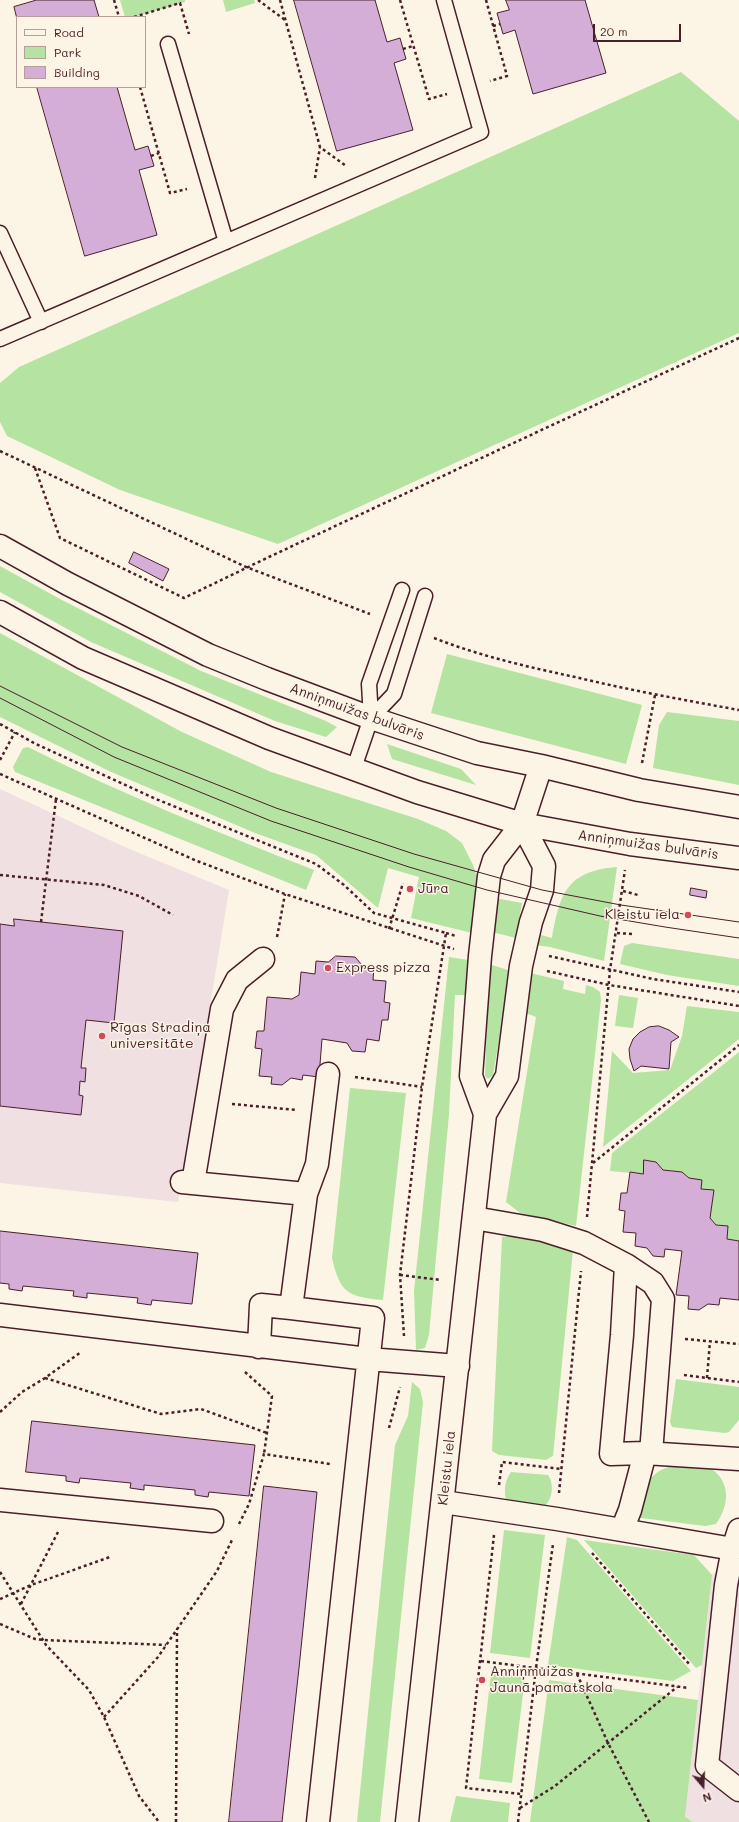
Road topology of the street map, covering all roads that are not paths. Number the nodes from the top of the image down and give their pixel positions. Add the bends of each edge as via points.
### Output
1 (444, 0) edge
2 (168, 44) dead end
3 (0, 233) edge
4 (226, 242) junction
5 (41, 322) junction
6 (0, 339) edge
7 (0, 546) edge
8 (402, 590) dead end
9 (425, 596) dead end
10 (0, 612) edge
11 (371, 718) junction
12 (540, 766) junction
13 (354, 768) junction
14 (739, 807) edge
15 (522, 824) junction
16 (739, 858) edge
17 (263, 959) road end
18 (328, 1074) road end
19 (485, 1114) junction
20 (306, 1194) junction
21 (474, 1218) junction
22 (626, 1265) junction
23 (291, 1308) junction
24 (0, 1315) edge
25 (259, 1347) junction
26 (368, 1359) junction
27 (458, 1366) junction
28 (648, 1453) junction
29 (739, 1459) edge
30 (0, 1500) edge
31 (443, 1502) junction
32 (212, 1521) dead end
33 (622, 1530) junction
34 (737, 1544) edge
35 (739, 1790) edge
36 (318, 1822) edge
37 (407, 1822) edge

1 - 4 lane via 481,132
2 - 4 lane
3 - 5 lane
4 - 5 lane
5 - 6 lane
7 - 11 street, Anniņmuižas bulvāris via 68,584 208,655
8 - 11 lane via 369,684
9 - 11 lane via 394,694
10 - 13 street, Anniņmuižas bulvāris via 83,658 269,738
11 - 12 street, Anniņmuižas bulvāris via 477,753
11 - 13 lane
12 - 14 street, Anniņmuižas bulvāris via 639,790
12 - 15 street, Kleistu iela
13 - 15 street, Anniņmuižas bulvāris via 417,792
15 - 16 street, Anniņmuižas bulvāris via 630,844
15 - 19 street, Kleistu iela via 494,860 489,876 471,1076
15 - 19 street, Kleistu iela via 544,866 542,890 524,951 507,1076
17 - 20 street via 237,980 222,1009 206,1102 188,1183
18 - 20 street via 317,1164
19 - 21 street, Kleistu iela
20 - 23 street
21 - 22 street via 543,1230 584,1243
21 - 27 street, Kleistu iela
22 - 28 street via 653,1283 663,1299
22 - 28 street via 612,1454
23 - 25 street via 261,1305
23 - 26 street via 373,1318
24 - 25 street
25 - 26 street
26 - 27 street
26 - 36 street
27 - 31 street, Kleistu iela
28 - 29 street
28 - 33 street
30 - 32 street
31 - 33 street
31 - 37 street, Kleistu iela
33 - 34 street
34 - 35 street via 726,1585 707,1766

